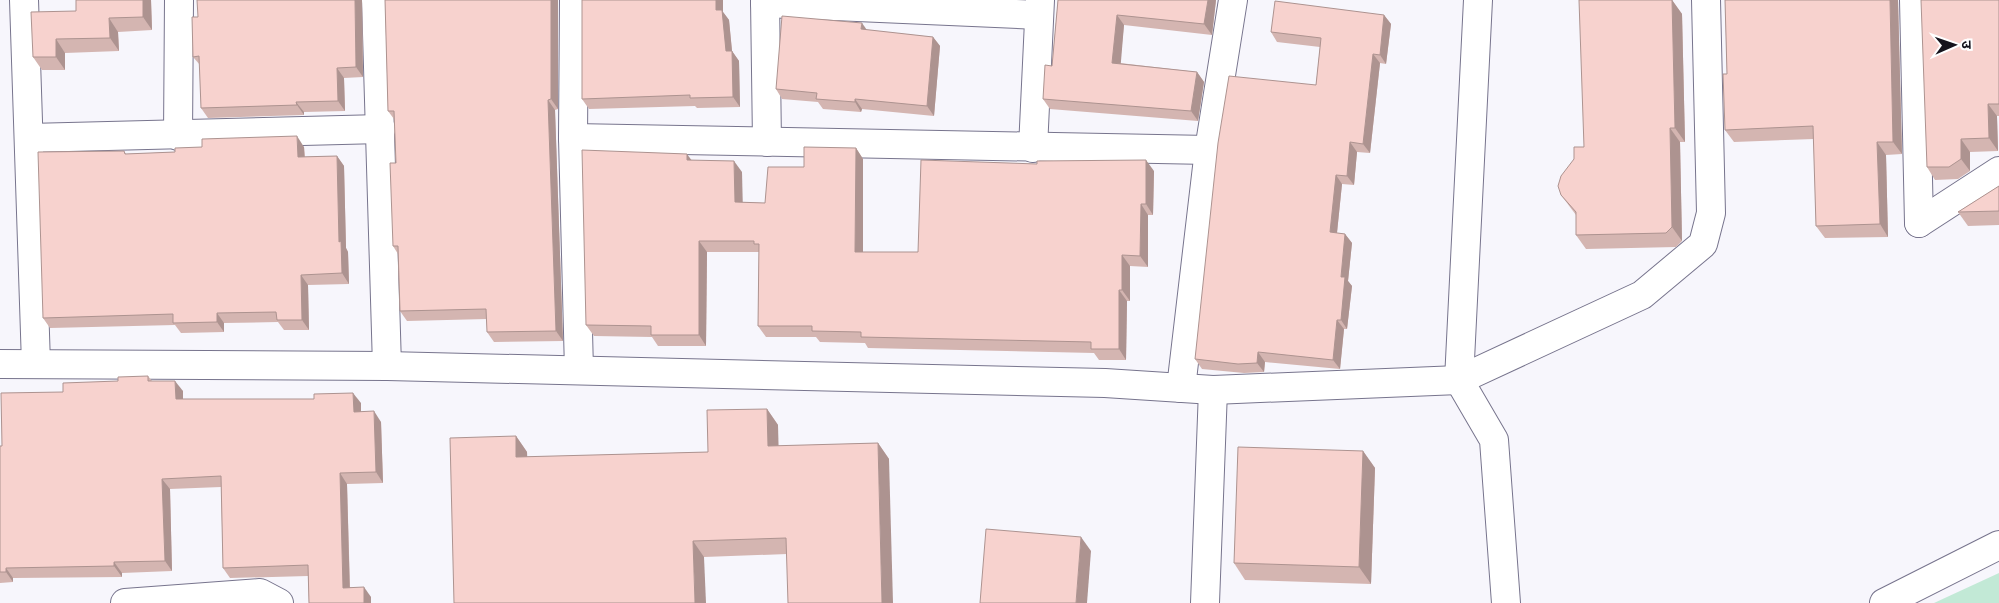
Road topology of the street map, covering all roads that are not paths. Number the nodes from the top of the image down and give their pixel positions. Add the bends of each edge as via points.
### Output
1 (24, 0) edge
2 (179, 0) edge
3 (376, 0) edge
4 (574, 0) edge
5 (1234, 0) edge
6 (1478, 0) edge
7 (1706, 0) edge
8 (1914, 0) edge
9 (765, 1) edge
10 (1039, 8) edge
11 (381, 129) junction
12 (178, 136) junction
13 (29, 138) junction
14 (573, 138) junction
15 (767, 142) junction
16 (1033, 148) junction
17 (1209, 150) junction
18 (1999, 171) edge
19 (0, 364) edge
20 (36, 364) junction
21 (387, 366) junction
22 (579, 370) junction
23 (1459, 380) junction
24 (1182, 388) junction
25 (1213, 390) junction
26 (1999, 545) edge
27 (125, 603) edge
28 (279, 603) edge
29 (1205, 603) edge
30 (1506, 603) edge
31 (1884, 603) edge

1 - 13 street
2 - 12 street
3 - 11 street
4 - 14 street
5 - 17 street
6 - 23 street
7 - 23 street via 1711,213 1703,244 1642,296
8 - 18 street via 1919,223
9 - 10 street
9 - 15 street
10 - 16 street
11 - 12 street
11 - 21 street
12 - 13 street
13 - 20 street
14 - 15 street
14 - 22 street
15 - 16 street
16 - 17 street
17 - 24 street
19 - 20 street
20 - 21 street
21 - 22 street
22 - 24 street via 1105,383
23 - 25 street
23 - 30 street via 1494,440
24 - 25 street
25 - 29 street
26 - 31 street
27 - 28 street via 260,593

